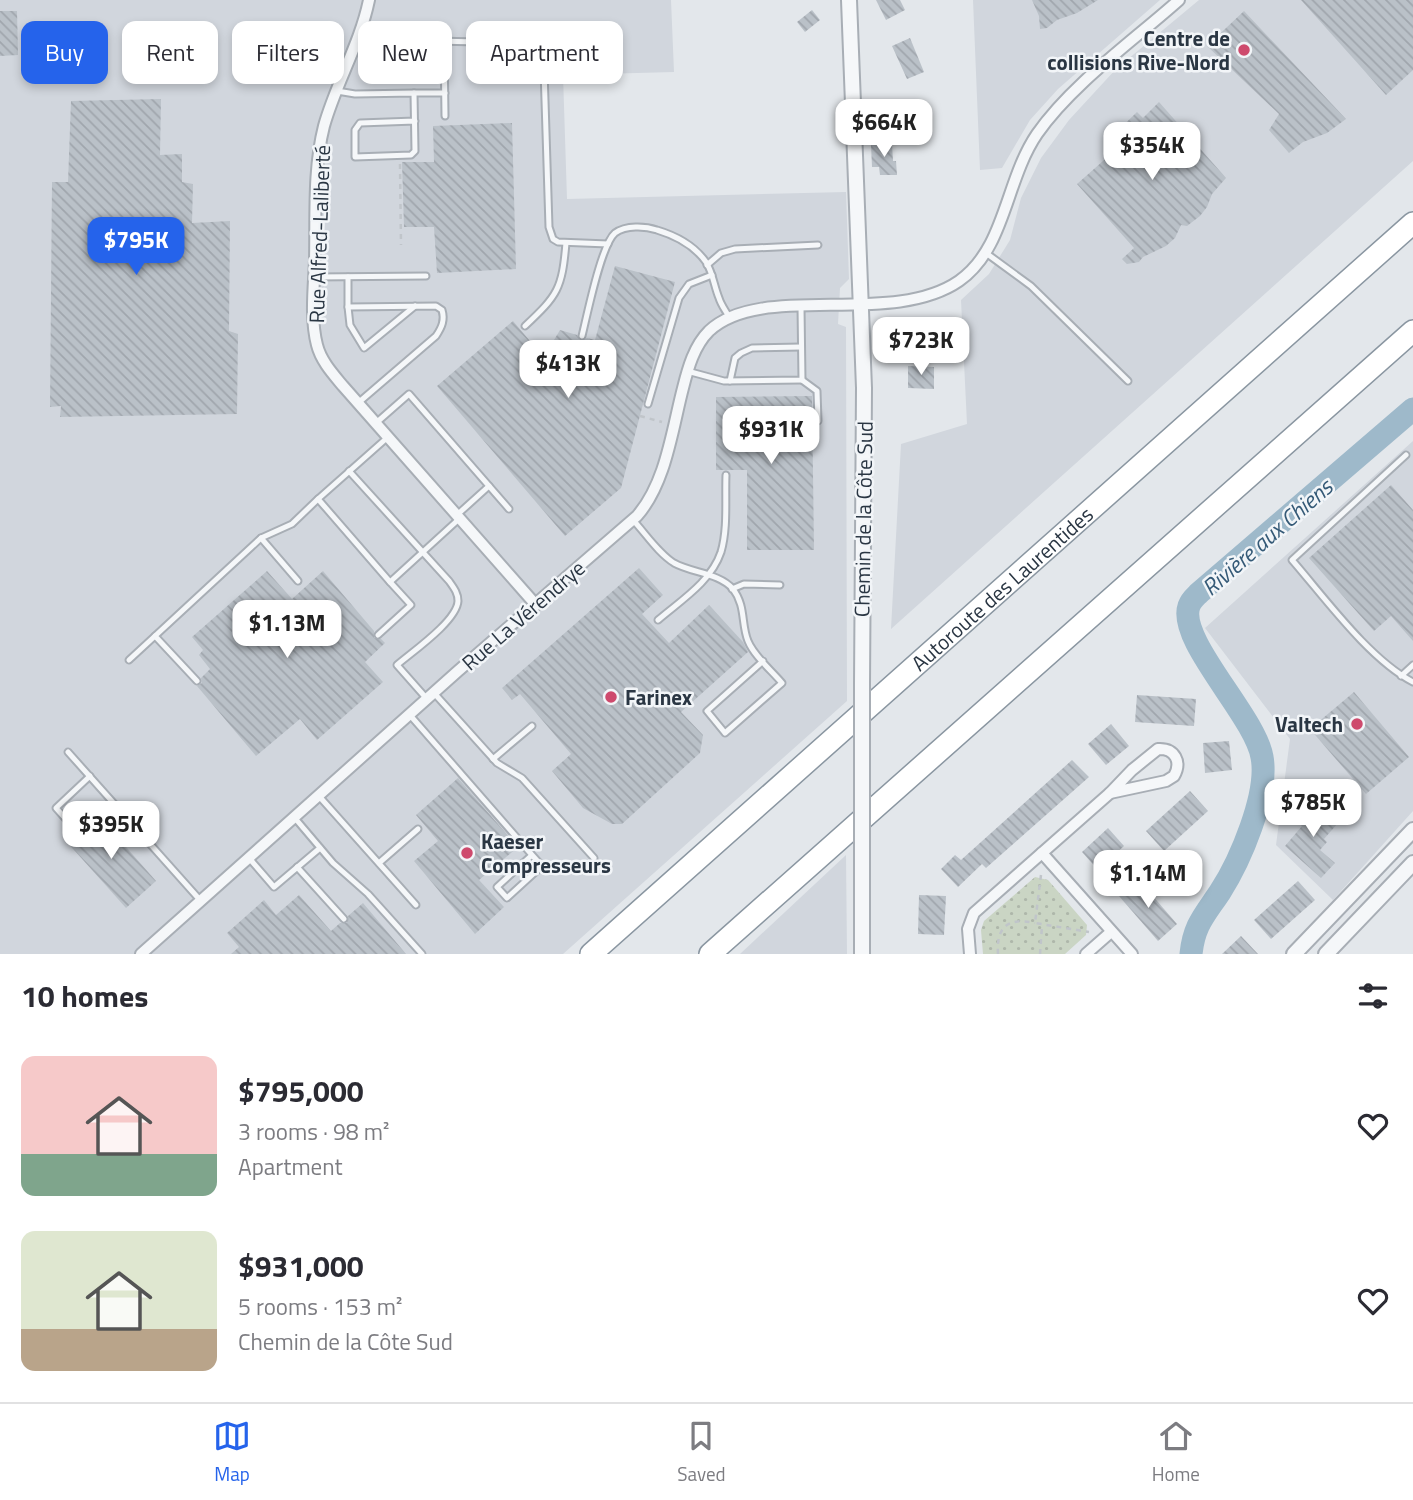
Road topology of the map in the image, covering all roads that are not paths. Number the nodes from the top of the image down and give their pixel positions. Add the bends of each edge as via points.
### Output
1 (369, 0) edge
2 (849, 0) edge
3 (1179, 0) edge
4 (363, 21) edge
5 (358, 36) edge
6 (452, 41) edge
7 (445, 84) edge
8 (337, 91) junction
9 (414, 93) junction
10 (445, 93) junction
11 (445, 116) dead end
12 (415, 121) junction
13 (1413, 223) edge
14 (566, 243) junction
15 (608, 244) junction
16 (818, 246) dead end
17 (986, 253) junction
18 (708, 265) junction
19 (712, 275) junction
20 (426, 276) dead end
21 (314, 277) junction
22 (348, 277) junction
23 (861, 304) junction
24 (415, 306) junction
25 (348, 307) junction
26 (801, 307) junction
27 (729, 317) junction
28 (525, 326) dead end
29 (1413, 331) edge
30 (582, 336) dead end
31 (802, 347) junction
32 (687, 371) junction
33 (802, 380) junction
34 (730, 381) junction
35 (1128, 381) dead end
36 (358, 403) junction
37 (648, 404) dead end
38 (818, 421) dead end
39 (376, 423) junction
40 (388, 437) junction
41 (1406, 456) dead end
42 (349, 471) junction
43 (726, 475) dead end
44 (489, 486) junction
45 (318, 499) junction
46 (509, 509) dead end
47 (458, 517) junction
48 (633, 520) junction
49 (261, 538) junction
50 (423, 552) junction
51 (707, 575) junction
52 (298, 580) dead end
53 (390, 582) junction
54 (780, 585) dead end
55 (732, 589) junction
56 (536, 605) junction
57 (658, 620) dead end
58 (377, 635) dead end
59 (155, 636) junction
60 (129, 660) dead end
61 (763, 661) junction
62 (1413, 665) edge
63 (1401, 676) junction
64 (197, 681) dead end
65 (1413, 682) edge
66 (430, 696) junction
67 (409, 714) junction
68 (532, 726) dead end
69 (68, 752) dead end
70 (493, 759) junction
71 (90, 776) junction
72 (1110, 793) junction
73 (318, 795) junction
74 (294, 817) junction
75 (73, 827) dead end
76 (418, 829) dead end
77 (1413, 830) edge
78 (320, 848) junction
79 (1042, 853) junction
80 (532, 855) junction
81 (248, 857) junction
82 (594, 858) dead end
83 (379, 863) junction
84 (1413, 863) edge
85 (297, 867) junction
86 (1374, 873) junction
87 (1390, 888) junction
88 (200, 900) junction
89 (416, 905) dead end
90 (344, 919) dead end
91 (1111, 932) junction
92 (141, 954) edge
93 (422, 954) edge
94 (591, 954) edge
95 (710, 954) edge
96 (862, 954) edge
97 (970, 954) edge
98 (1086, 954) edge
99 (1132, 954) edge
100 (1294, 954) edge
101 (1326, 954) edge

1 - 4 street, Rue Alfred-Laliberté
2 - 23 street, Chemin de la Côte Sud
3 - 17 street via 1084,82 1045,124 1019,165
5 - 8 street, Rue Alfred-Laliberté
6 - 14 lane via 517,43 538,50 544,69 549,227 553,239
7 - 10 lane
8 - 9 lane
8 - 21 street, Rue Alfred-Laliberté via 325,123 318,165
9 - 10 lane
9 - 12 lane
10 - 11 lane
12 - 12 lane via 411,155 355,157 355,130 360,123
13 - 94 highway, Autoroute des Laurentides
14 - 15 lane
14 - 28 lane via 558,290
15 - 18 lane via 625,229 650,228 688,243
15 - 30 lane
16 - 18 lane via 735,249 721,253
17 - 23 street, Rue La Vérendrye via 967,275 936,293
17 - 35 lane via 1031,286
18 - 19 lane
19 - 27 lane
19 - 37 lane via 689,284 679,298
20 - 22 lane
21 - 22 lane
21 - 36 street, Rue Alfred-Laliberté via 314,323 320,354
22 - 25 lane
23 - 26 street, Rue La Vérendrye
23 - 96 street, Chemin de la Côte Sud, bridge
24 - 25 lane
24 - 25 lane via 364,348 350,325
24 - 36 lane via 440,307 442,328
26 - 27 street, Rue La Vérendrye via 751,310
26 - 31 lane
27 - 32 street, Rue La Vérendrye via 697,346
29 - 95 highway
31 - 33 lane
31 - 34 lane via 747,349 735,358
32 - 34 lane
32 - 48 street, Rue La Vérendrye via 656,486
33 - 34 lane
33 - 38 lane via 817,391
36 - 39 street, Rue Alfred-Laliberté
39 - 40 street, Rue Alfred-Laliberté
39 - 44 lane via 409,394
40 - 42 lane
40 - 47 street, Rue Alfred-Laliberté
41 - 63 lane via 1292,560 1376,655
42 - 45 lane
42 - 50 lane
43 - 51 lane via 724,538
44 - 46 lane
44 - 47 lane
45 - 49 lane via 292,524
45 - 53 lane
47 - 50 lane
47 - 56 street, Rue Alfred-Laliberté
48 - 51 lane via 666,556
48 - 56 street, Rue La Vérendrye
49 - 52 lane
49 - 59 lane
50 - 53 lane
50 - 66 lane via 455,589 458,602 450,619 397,665
51 - 55 lane
51 - 57 lane
53 - 58 lane via 411,605
54 - 55 lane via 744,584
55 - 61 lane via 744,616 747,640
56 - 66 street, Rue La Vérendrye
59 - 60 lane
59 - 64 lane
61 - 61 lane via 707,711 725,733 782,683
62 - 63 lane
63 - 65 lane
66 - 67 street, Rue La Vérendrye
66 - 70 lane
67 - 73 street, Rue La Vérendrye
67 - 80 lane
68 - 70 lane
69 - 71 lane
70 - 82 lane via 522,778
71 - 75 lane via 56,808
71 - 88 lane
72 - 72 street via 1170,779 1177,769 1175,755 1166,749 1150,753
72 - 79 street
73 - 74 street, Rue La Vérendrye
73 - 83 lane
74 - 78 lane
74 - 81 street, Rue La Vérendrye
76 - 83 lane
77 - 86 street
78 - 85 lane
78 - 93 lane
79 - 91 street
79 - 97 street via 974,913 968,929
80 - 80 lane via 497,887 507,898 542,866
81 - 85 lane via 274,887
81 - 88 street, Rue La Vérendrye
83 - 89 lane
84 - 87 street
85 - 90 lane
86 - 87 street
86 - 100 street
87 - 101 street
88 - 92 street, Rue La Vérendrye
91 - 98 street
91 - 99 street

